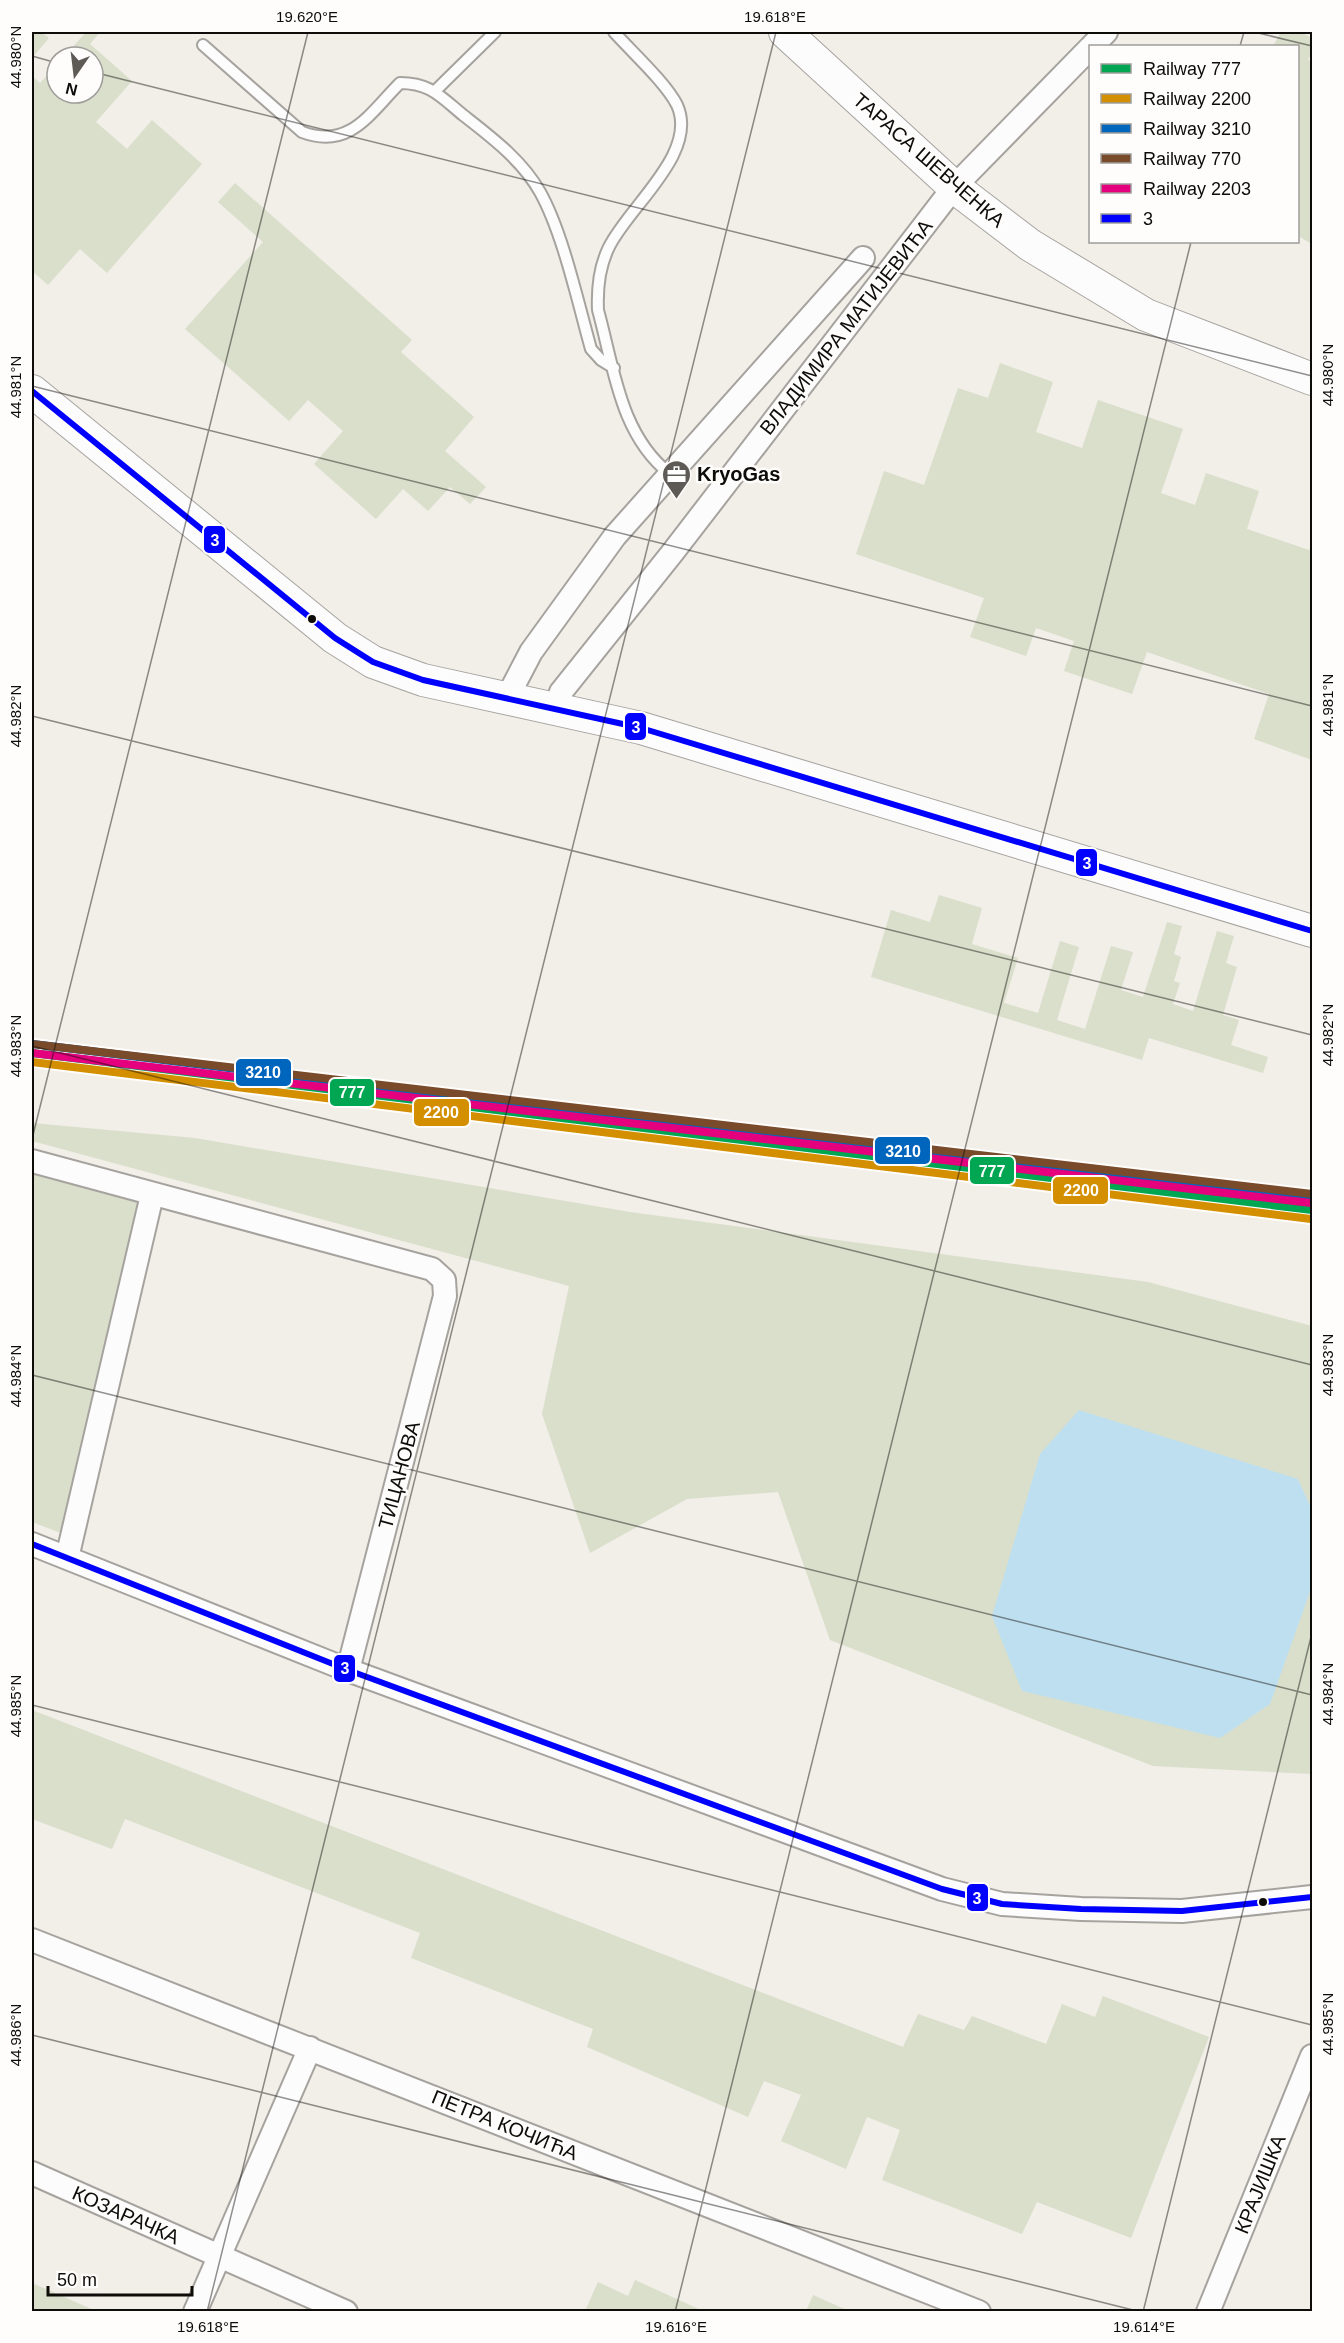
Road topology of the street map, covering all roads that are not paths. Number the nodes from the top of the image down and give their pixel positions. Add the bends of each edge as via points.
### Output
1 (495, 32) edge
2 (614, 32) edge
3 (785, 32) edge
4 (1106, 32) edge
5 (203, 45) dead end
6 (1093, 45) edge
7 (1089, 49) edge
8 (434, 92) junction
9 (954, 187) junction
10 (863, 258) dead end
11 (614, 368) junction
12 (1312, 379) edge
13 (32, 392) edge
14 (670, 474) junction
15 (507, 698) junction
16 (556, 708) junction
17 (1312, 931) edge
18 (32, 1161) edge
19 (153, 1194) junction
20 (32, 1544) edge
21 (67, 1558) junction
22 (348, 1670) junction
23 (1312, 1897) edge
24 (32, 1941) edge
25 (310, 2048) junction
26 (1312, 2056) edge
27 (32, 2172) edge
28 (220, 2258) junction
29 (195, 2312) edge
30 (346, 2312) edge
31 (979, 2312) edge
32 (1208, 2312) edge

1 - 8 lane
2 - 11 lane via 673,98 682,124 673,157 614,238 602,263 598,310
3 - 9 street, ТАРАСА ШЕВЧЕНКА
4 - 6 street, ВЛАДИМИРА МАТИЈЕВИЋА
5 - 8 lane via 302,132 312,136 334,137 354,130 400,83 420,83
7 - 9 street, ВЛАДИМИРА МАТИЈЕВИЋА
8 - 11 lane via 501,145 540,192 591,349
9 - 12 street, ТАРАСА ШЕВЧЕНКА via 1030,245 1146,315
9 - 16 street, ВЛАДИМИРА МАТИЈЕВИЋА via 561,692
10 - 14 street
11 - 14 lane via 635,435
13 - 15 street via 335,638 374,662 423,680
14 - 15 street via 615,537 553,621
15 - 16 street
16 - 17 street via 641,728
18 - 19 street
19 - 21 street
19 - 22 street, ТИЦАНОВА via 432,1269 444,1280 446,1296
20 - 21 street
21 - 22 street
22 - 23 street via 942,1889 1002,1904 1182,1911
24 - 25 street, ПЕТРА КОЧИЋА
25 - 28 street
25 - 31 street, ПЕТРА КОЧИЋА
26 - 32 street, КРАЈИШКА
27 - 28 street, КОЗАРАЧКА
28 - 29 street
28 - 30 street, КОЗАРАЧКА

